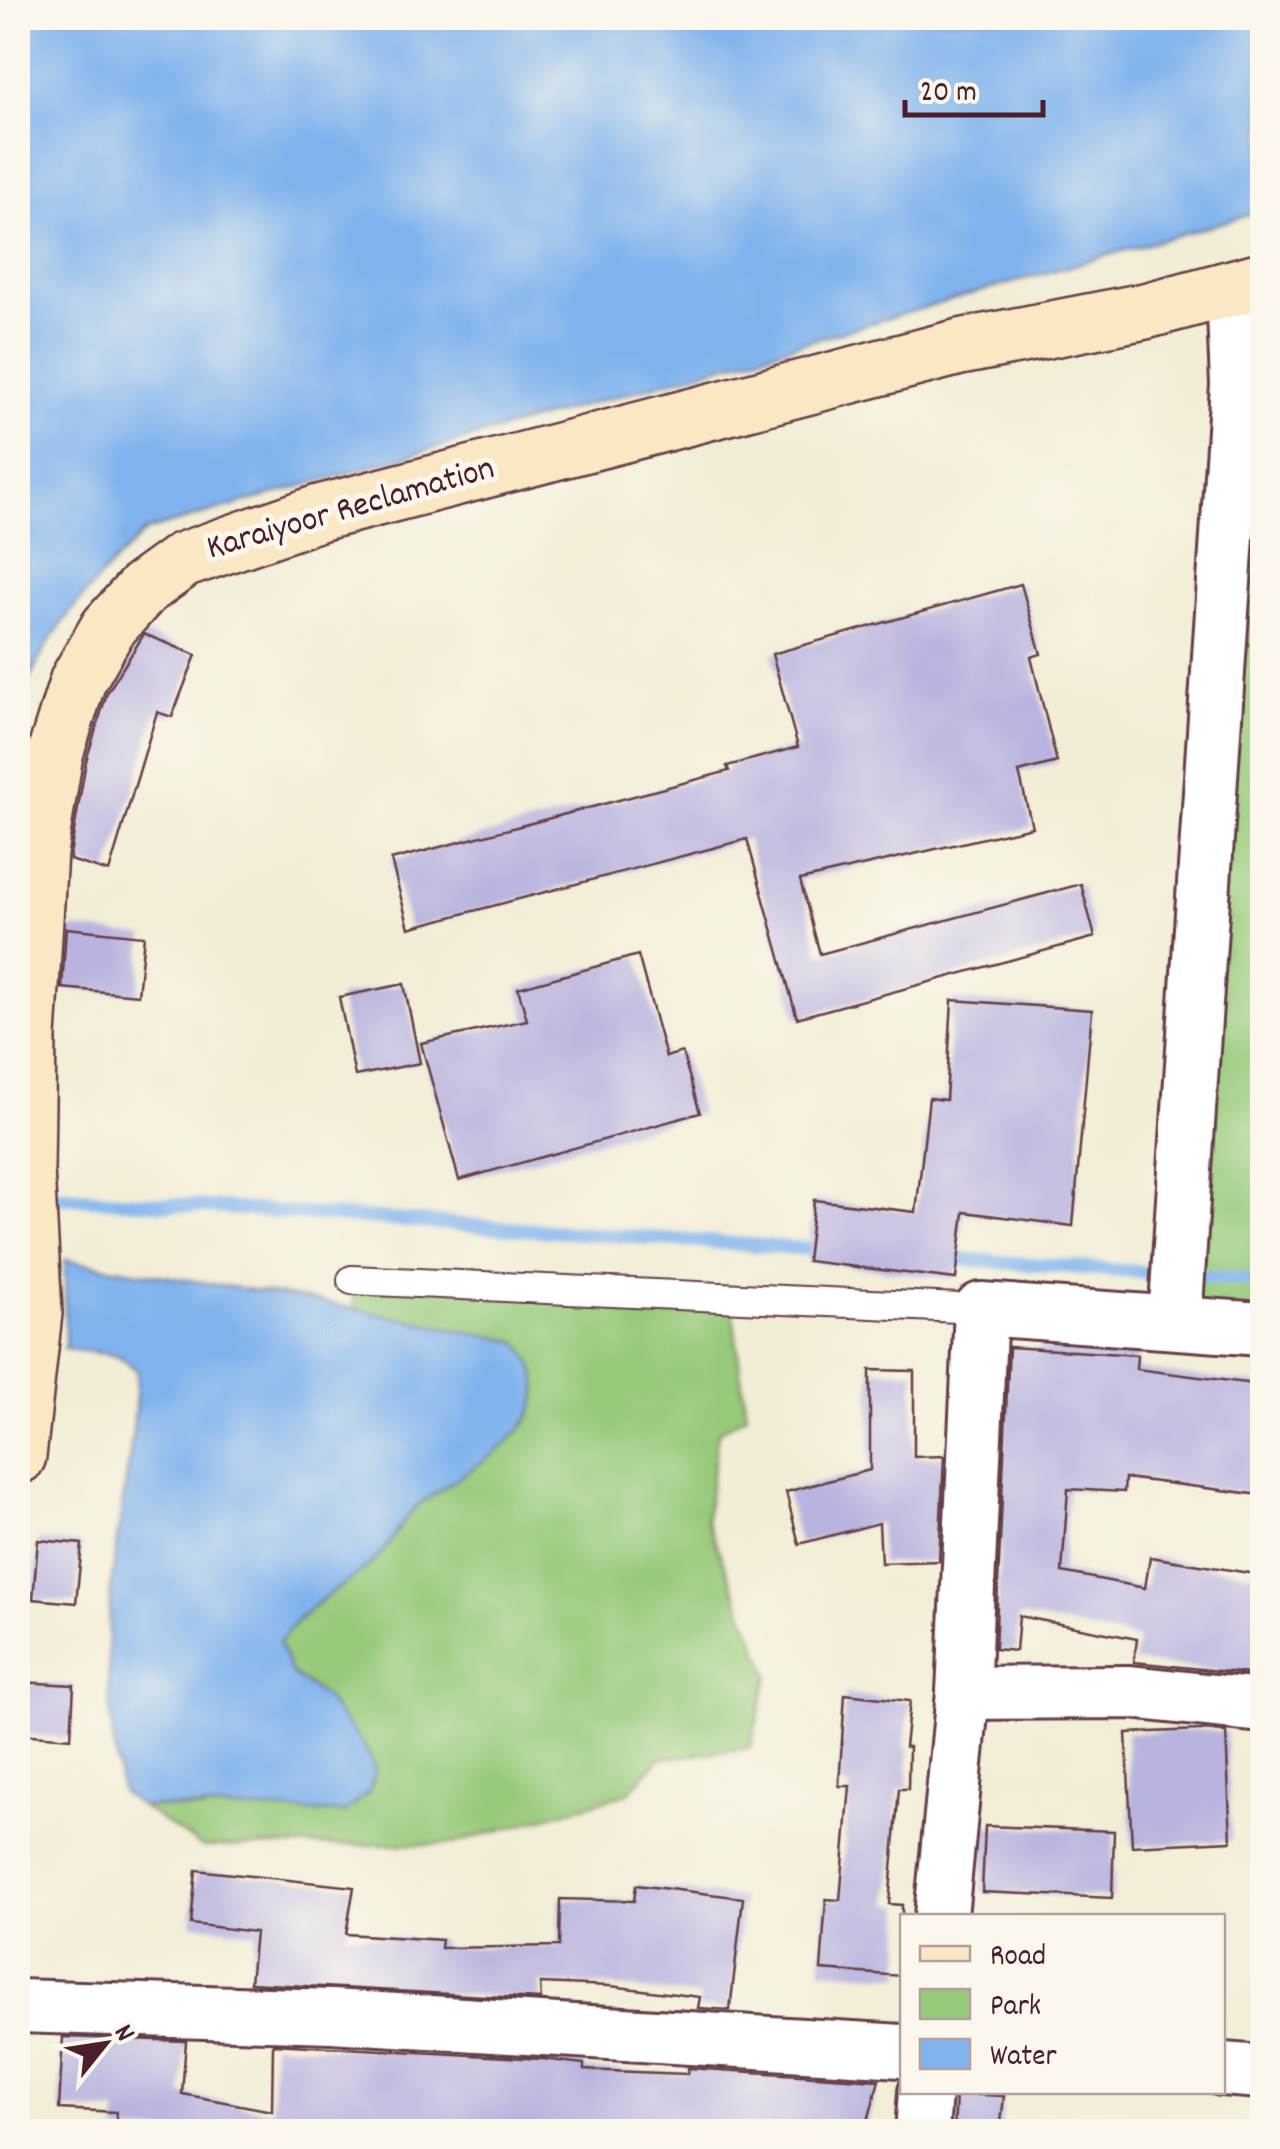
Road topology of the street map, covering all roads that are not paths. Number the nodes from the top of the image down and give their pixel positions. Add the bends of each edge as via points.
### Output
1 (1248, 284) edge
2 (352, 1280) dead end
3 (981, 1309) junction
4 (1175, 1321) junction
5 (1262, 1329) edge
6 (21, 1432) edge
7 (964, 1693) junction
8 (1262, 1706) edge
9 (941, 1914) edge
10 (18, 2006) edge
11 (900, 2051) edge
12 (1225, 2069) edge
13 (1262, 2072) edge
14 (925, 2094) edge
15 (922, 2132) edge

1 - 4 street
1 - 6 main road, Karaiyoor Reclamation via 960,347 319,514 183,560 143,589 108,628 78,680 56,754 39,852 26,1170 34,1312
2 - 3 lane
3 - 4 street
3 - 7 street
4 - 5 street
7 - 8 street via 1130,1692
7 - 9 street
10 - 11 street via 331,2016
12 - 13 street
14 - 15 street

